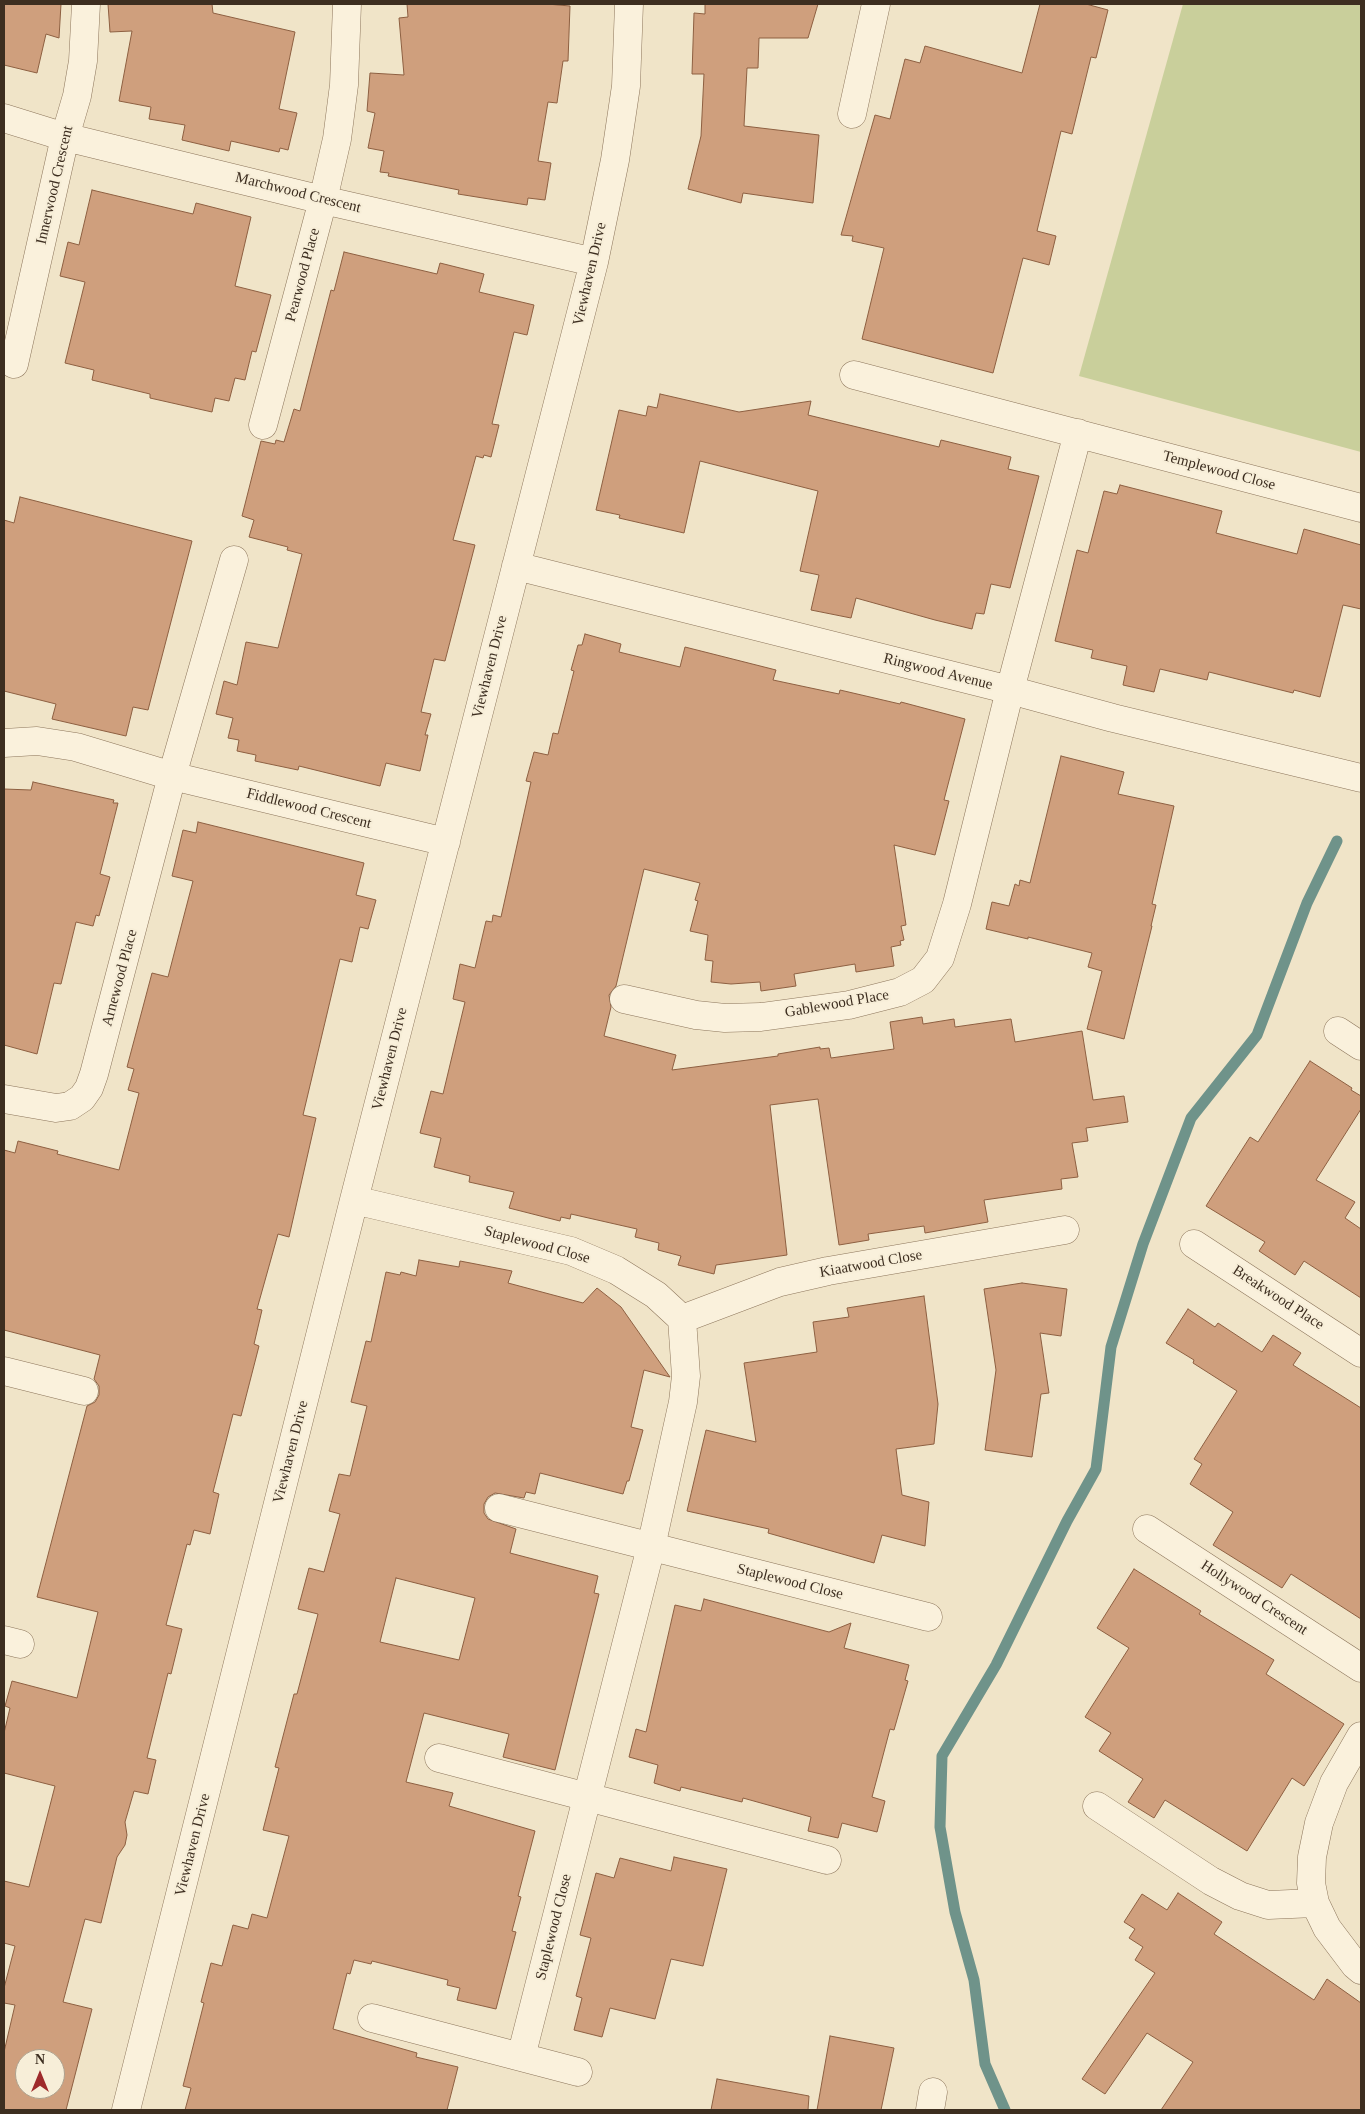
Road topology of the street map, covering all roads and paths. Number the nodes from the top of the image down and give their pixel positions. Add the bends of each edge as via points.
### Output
1 (86, 4) edge
2 (347, 4) edge
3 (629, 4) edge
4 (876, 4) edge
5 (852, 114) dead end
6 (4, 118) edge
7 (65, 136) junction
8 (323, 200) junction
9 (594, 262) junction
10 (14, 364) dead end
11 (854, 374) dead end
12 (263, 426) dead end
13 (1078, 433) junction
14 (1361, 508) edge
15 (234, 560) dead end
16 (516, 566) junction
17 (1010, 690) junction
18 (4, 743) edge
19 (172, 776) junction
20 (1361, 778) edge
21 (446, 842) junction
22 (624, 999) dead end
23 (1338, 1031) dead end
24 (1361, 1046) edge
25 (4, 1099) edge
26 (354, 1200) junction
27 (1065, 1230) dead end
28 (1194, 1244) dead end
29 (682, 1319) junction
30 (1361, 1353) edge
31 (4, 1371) edge
32 (84, 1391) dead end
33 (499, 1508) dead end
34 (1148, 1529) dead end
35 (651, 1547) junction
36 (928, 1617) dead end
37 (1361, 1668) edge
38 (1361, 1736) edge
39 (439, 1758) dead end
40 (588, 1797) junction
41 (1097, 1806) dead end
42 (827, 1860) dead end
43 (1316, 1903) junction
44 (1361, 1970) edge
45 (372, 2018) dead end
46 (521, 2057) junction
47 (578, 2072) dead end
48 (126, 2110) edge

1 - 7 street, Innerwood Crescent via 83,61
2 - 8 street, Pearwood Place via 344,85 337,140
3 - 9 street, Viewhaven Drive via 626,86
4 - 5 street
6 - 7 street, Marchwood Crescent
7 - 8 street, Marchwood Crescent
7 - 10 street, Innerwood Crescent
8 - 9 street, Marchwood Crescent
8 - 12 street, Pearwood Place
9 - 16 street, Viewhaven Drive
11 - 13 street, Templewood Close
13 - 14 street, Templewood Close
13 - 17 street
15 - 19 street
16 - 17 street, Ringwood Avenue
16 - 21 street, Viewhaven Drive
17 - 20 street, Ringwood Avenue
17 - 22 street, Gablewood Place via 957,904 940,958 922,980 900,992 849,1004 761,1017 696,1015
18 - 19 street, Fiddlewood Crescent via 37,741 76,747
19 - 21 street, Fiddlewood Crescent
19 - 25 street, Arnewood Place via 89,1088 70,1106 56,1108
21 - 26 street, Viewhaven Drive
23 - 24 street
26 - 29 street, Staplewood Close via 571,1252 616,1270 656,1295
26 - 48 street, Viewhaven Drive
27 - 29 street, Kiaatwood Close via 780,1282
28 - 30 street, Breakwood Place
29 - 35 street, Staplewood Close via 686,1376 683,1402
31 - 32 street
33 - 35 street, Staplewood Close
34 - 37 street, Hollywood Crescent
35 - 36 street, Staplewood Close
35 - 40 street, Staplewood Close
38 - 43 street via 1334,1783 1319,1824 1312,1857 1311,1883
39 - 40 street
40 - 42 street
40 - 46 street, Staplewood Close
41 - 43 street via 1211,1881 1240,1896 1268,1905
43 - 44 street via 1327,1928
45 - 46 street
46 - 47 street

